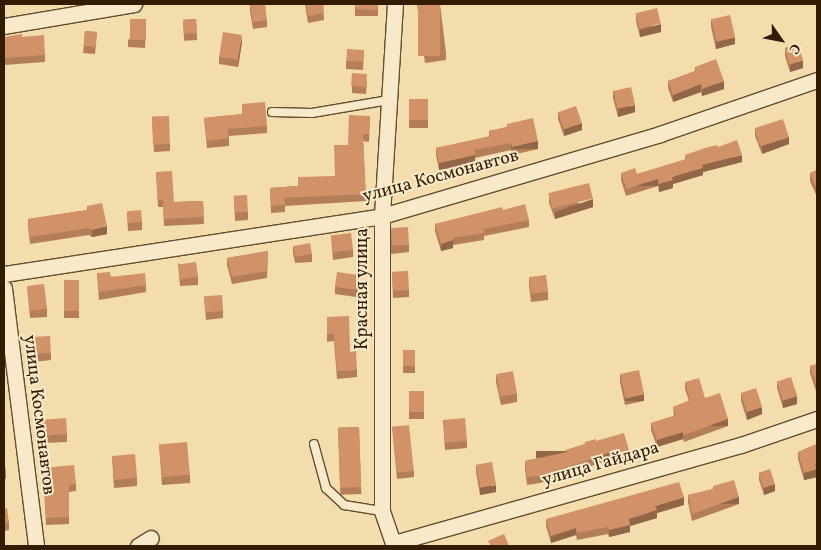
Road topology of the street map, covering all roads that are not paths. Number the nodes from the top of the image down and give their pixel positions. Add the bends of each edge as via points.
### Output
1 (134, 4) edge
2 (395, 4) edge
3 (4, 26) edge
4 (817, 80) edge
5 (389, 100) junction
6 (272, 112) dead end
7 (382, 216) junction
8 (4, 274) edge
9 (4, 288) edge
10 (817, 420) edge
11 (314, 444) dead end
12 (382, 511) junction
13 (151, 538) dead end
14 (394, 544) edge
15 (36, 546) edge
16 (138, 546) edge

1 - 3 street
2 - 5 street, Красная улица
4 - 7 street, улица Космонавтов via 660,134
5 - 6 lane via 312,113
5 - 7 street, Красная улица
7 - 8 street, улица Космонавтов
7 - 12 street, Красная улица
9 - 15 street, улица Космонавтов
10 - 14 street, улица Гайдара
11 - 12 lane via 326,488 344,505
12 - 14 street, Красная улица
13 - 16 street

